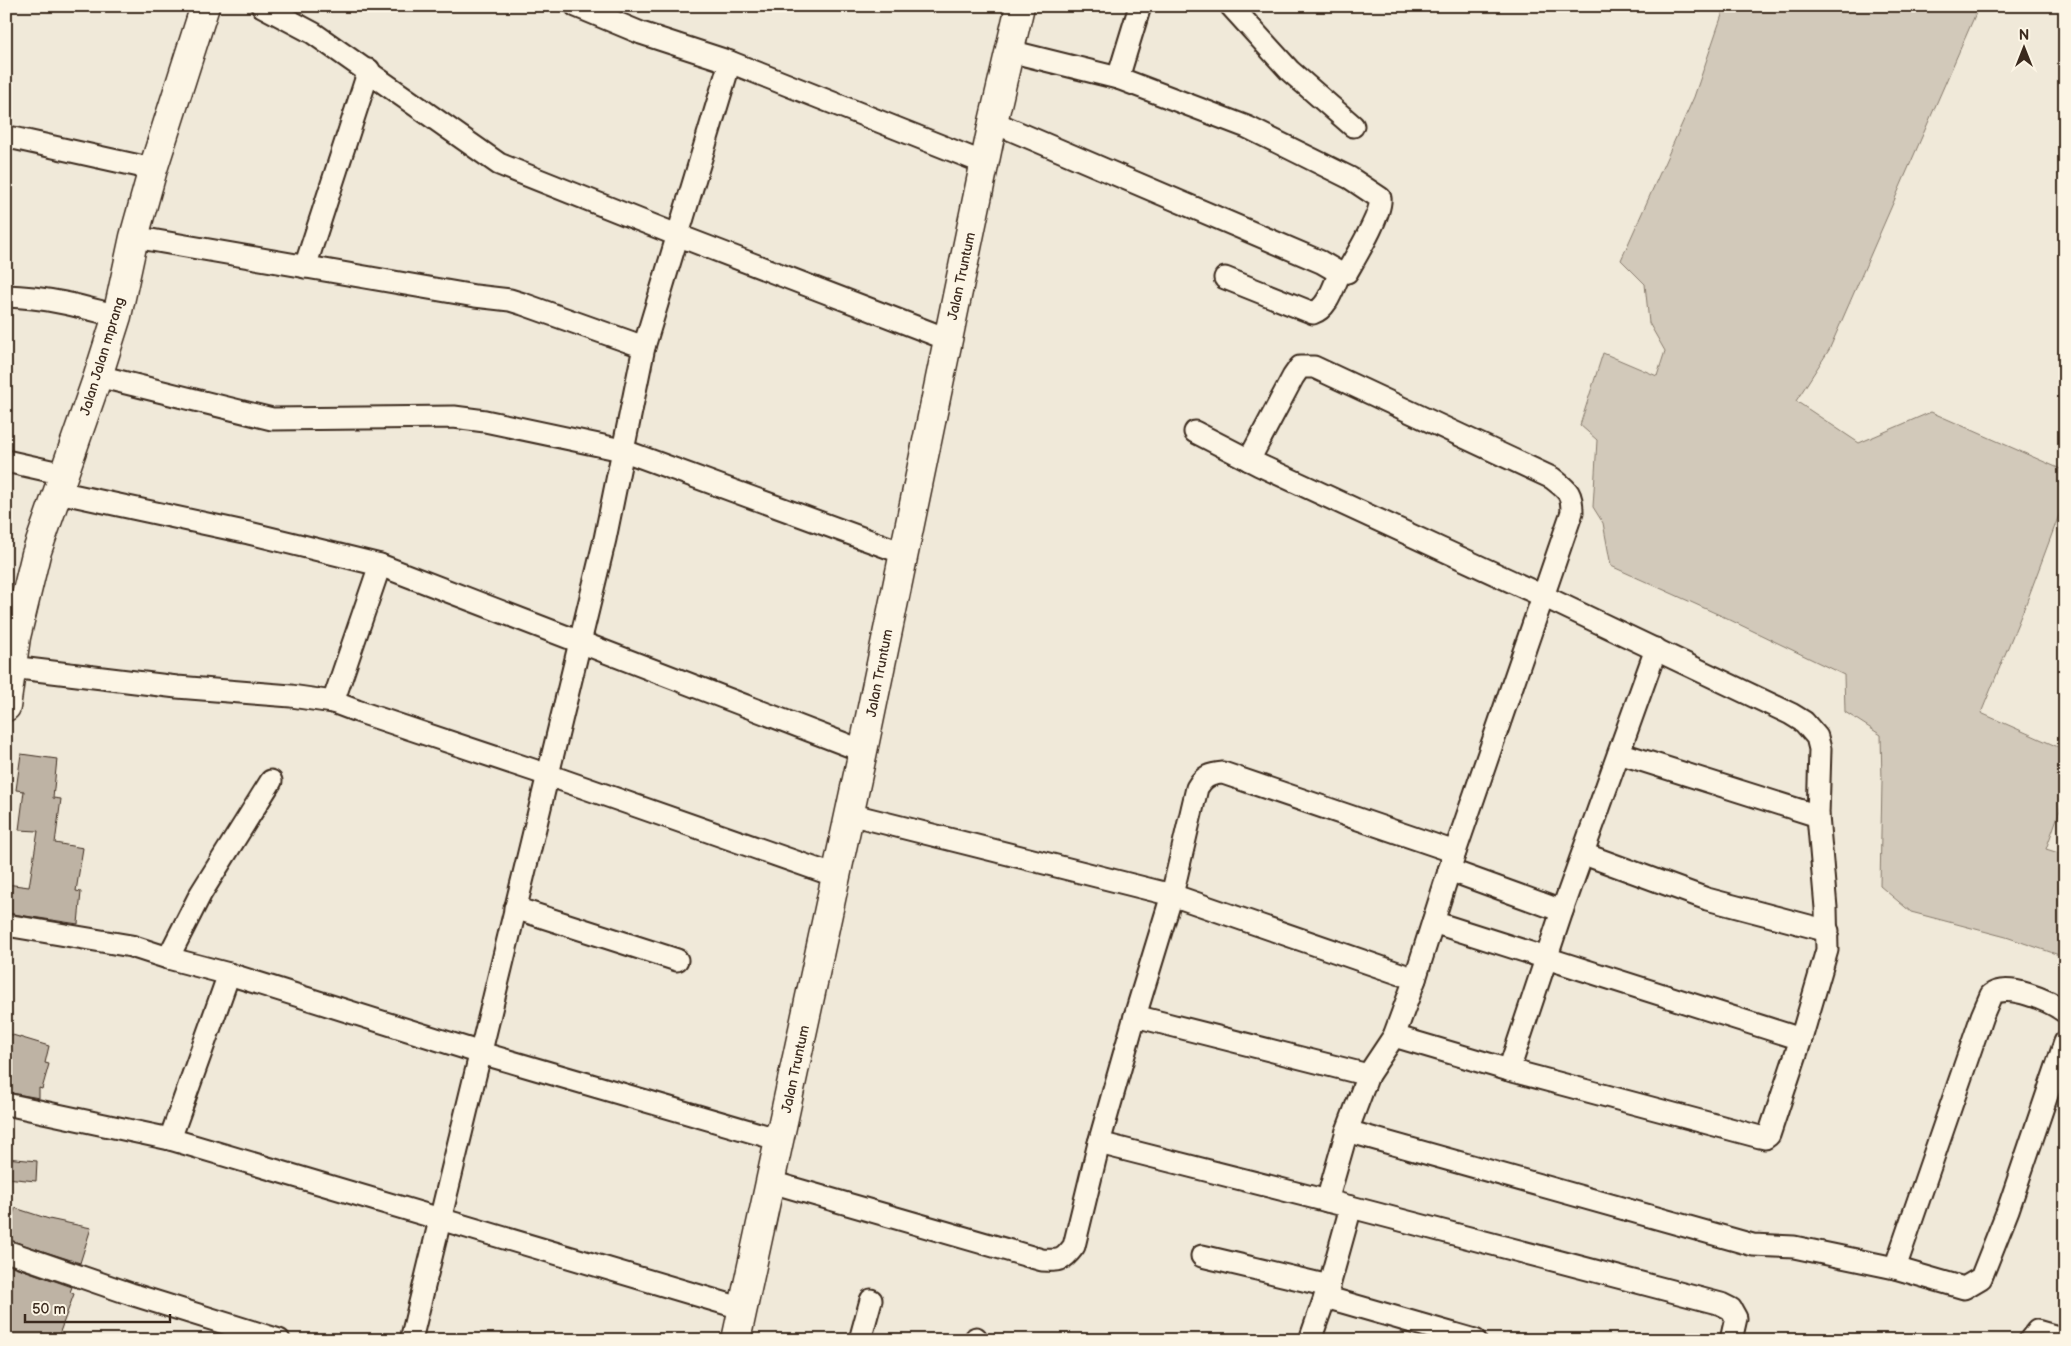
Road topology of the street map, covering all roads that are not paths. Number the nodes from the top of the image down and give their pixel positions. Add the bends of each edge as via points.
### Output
1 (205, 6) edge
2 (262, 6) edge
3 (576, 6) edge
4 (1020, 6) edge
5 (1140, 6) edge
6 (1230, 6) edge
7 (1009, 50) junction
8 (730, 62) junction
9 (369, 70) junction
10 (1118, 78) junction
11 (993, 122) junction
12 (1353, 126) dead end
13 (6, 138) edge
14 (984, 163) junction
15 (153, 169) junction
16 (677, 236) junction
17 (134, 237) junction
18 (305, 268) junction
19 (1340, 273) junction
20 (1225, 278) dead end
21 (6, 296) edge
22 (117, 316) junction
23 (947, 339) junction
24 (644, 347) junction
25 (98, 376) junction
26 (1195, 432) dead end
27 (622, 450) junction
28 (1249, 460) junction
29 (6, 461) edge
30 (61, 483) junction
31 (903, 553) junction
32 (380, 565) junction
33 (1543, 596) junction
34 (579, 641) junction
35 (1656, 649) junction
36 (11, 667) junction
37 (332, 702) junction
38 (6, 707) edge
39 (863, 752) junction
40 (1619, 753) junction
41 (548, 775) junction
42 (270, 781) dead end
43 (849, 814) junction
44 (1818, 816) junction
45 (1584, 854) junction
46 (1452, 861) junction
47 (836, 876) junction
48 (1172, 895) junction
49 (515, 908) junction
50 (1562, 911) junction
51 (1433, 922) junction
52 (6, 925) edge
53 (1828, 931) junction
54 (168, 958) junction
55 (1545, 959) junction
56 (677, 960) dead end
57 (229, 974) junction
58 (1415, 979) junction
59 (2065, 1012) edge
60 (1135, 1016) junction
61 (1394, 1036) junction
62 (1801, 1039) junction
63 (2065, 1042) edge
64 (481, 1052) junction
65 (1510, 1070) junction
66 (1368, 1075) junction
67 (6, 1104) edge
68 (1347, 1131) junction
69 (170, 1139) junction
70 (780, 1140) junction
71 (1099, 1143) junction
72 (772, 1177) junction
73 (1327, 1201) junction
74 (1351, 1207) junction
75 (441, 1218) junction
76 (6, 1251) edge
77 (1202, 1256) dead end
78 (1895, 1268) junction
79 (1327, 1292) junction
80 (871, 1300) dead end
81 (744, 1309) junction
82 (2065, 1338) edge
83 (279, 1340) edge
84 (411, 1340) edge
85 (736, 1340) edge
86 (860, 1340) edge
87 (1310, 1340) edge
88 (1475, 1340) edge
89 (1732, 1340) edge
90 (2030, 1340) edge

1 - 15 street, Jalan Jalan mprang
2 - 9 street via 313,33
3 - 8 street via 641,33
4 - 7 street, Jalan Truntum
5 - 10 street
6 - 12 street via 1290,71
7 - 10 street
7 - 11 street, Jalan Truntum
8 - 14 street
8 - 16 street
9 - 16 street via 500,164
9 - 18 street
10 - 19 street via 1247,127 1350,178 1380,198 1374,221 1352,264 1346,273
11 - 14 street, Jalan Truntum
11 - 19 street via 1321,262
13 - 15 street
14 - 23 street, Jalan Truntum
15 - 17 street, Jalan Jalan mprang
16 - 23 street
16 - 24 street
17 - 18 street
17 - 22 street, Jalan Jalan mprang
18 - 24 street via 510,300
19 - 20 street via 1327,301 1313,313
21 - 22 street via 68,302
22 - 25 street, Jalan Jalan mprang
23 - 31 street, Jalan Truntum
24 - 27 street
25 - 27 street via 272,419 454,418 485,421
25 - 30 street, Jalan Jalan mprang
26 - 28 street
27 - 31 street
27 - 34 street via 605,539
28 - 33 street
28 - 33 street via 1297,370 1304,366 1314,367 1552,478 1570,493 1572,512
29 - 30 street
30 - 32 street
30 - 36 street, Jalan Jalan mprang via 36,554
31 - 39 street, Jalan Truntum
32 - 34 street
32 - 37 street
33 - 35 street
33 - 46 street
34 - 39 street
34 - 41 street
35 - 40 street
35 - 44 street via 1804,722 1817,737 1820,749
36 - 37 street via 176,688
36 - 38 street, Jalan Jalan mprang
37 - 41 street
39 - 43 street, Jalan Truntum
40 - 44 street
40 - 45 street
41 - 47 street
41 - 49 street
42 - 54 street via 200,892
43 - 47 street, Jalan Truntum
43 - 48 street
44 - 53 street
45 - 50 street
45 - 53 street via 1707,899
46 - 48 street via 1223,773 1214,774 1197,788
46 - 50 street
46 - 51 street
47 - 70 street, Jalan Truntum
48 - 58 street
48 - 60 street
49 - 56 street
49 - 64 street
50 - 55 street
51 - 55 street
51 - 58 street
52 - 54 street via 131,946
53 - 62 street via 1827,950
54 - 57 street
55 - 62 street
55 - 65 street
57 - 64 street
57 - 69 street
58 - 61 street
59 - 78 street via 2055,1004 2014,990 2000,990 1991,995
60 - 66 street
60 - 71 street
61 - 65 street
61 - 66 street
62 - 65 street via 1772,1130 1765,1138
63 - 78 street via 2008,1210 1981,1278 1964,1288
64 - 70 street
64 - 75 street
66 - 68 street
67 - 69 street
68 - 73 street
68 - 78 street via 1753,1245 1794,1247
69 - 75 street
70 - 72 street, Jalan Truntum
71 - 72 street via 1074,1246 1046,1250 1022,1249
71 - 73 street
72 - 81 street, Jalan Truntum
73 - 74 street
74 - 79 street
74 - 89 street via 1721,1304 1731,1309 1736,1318
75 - 81 street
75 - 84 street
76 - 83 street
77 - 79 street
79 - 87 street
79 - 88 street
80 - 86 street
81 - 85 street, Jalan Truntum
82 - 90 street via 2037,1330

